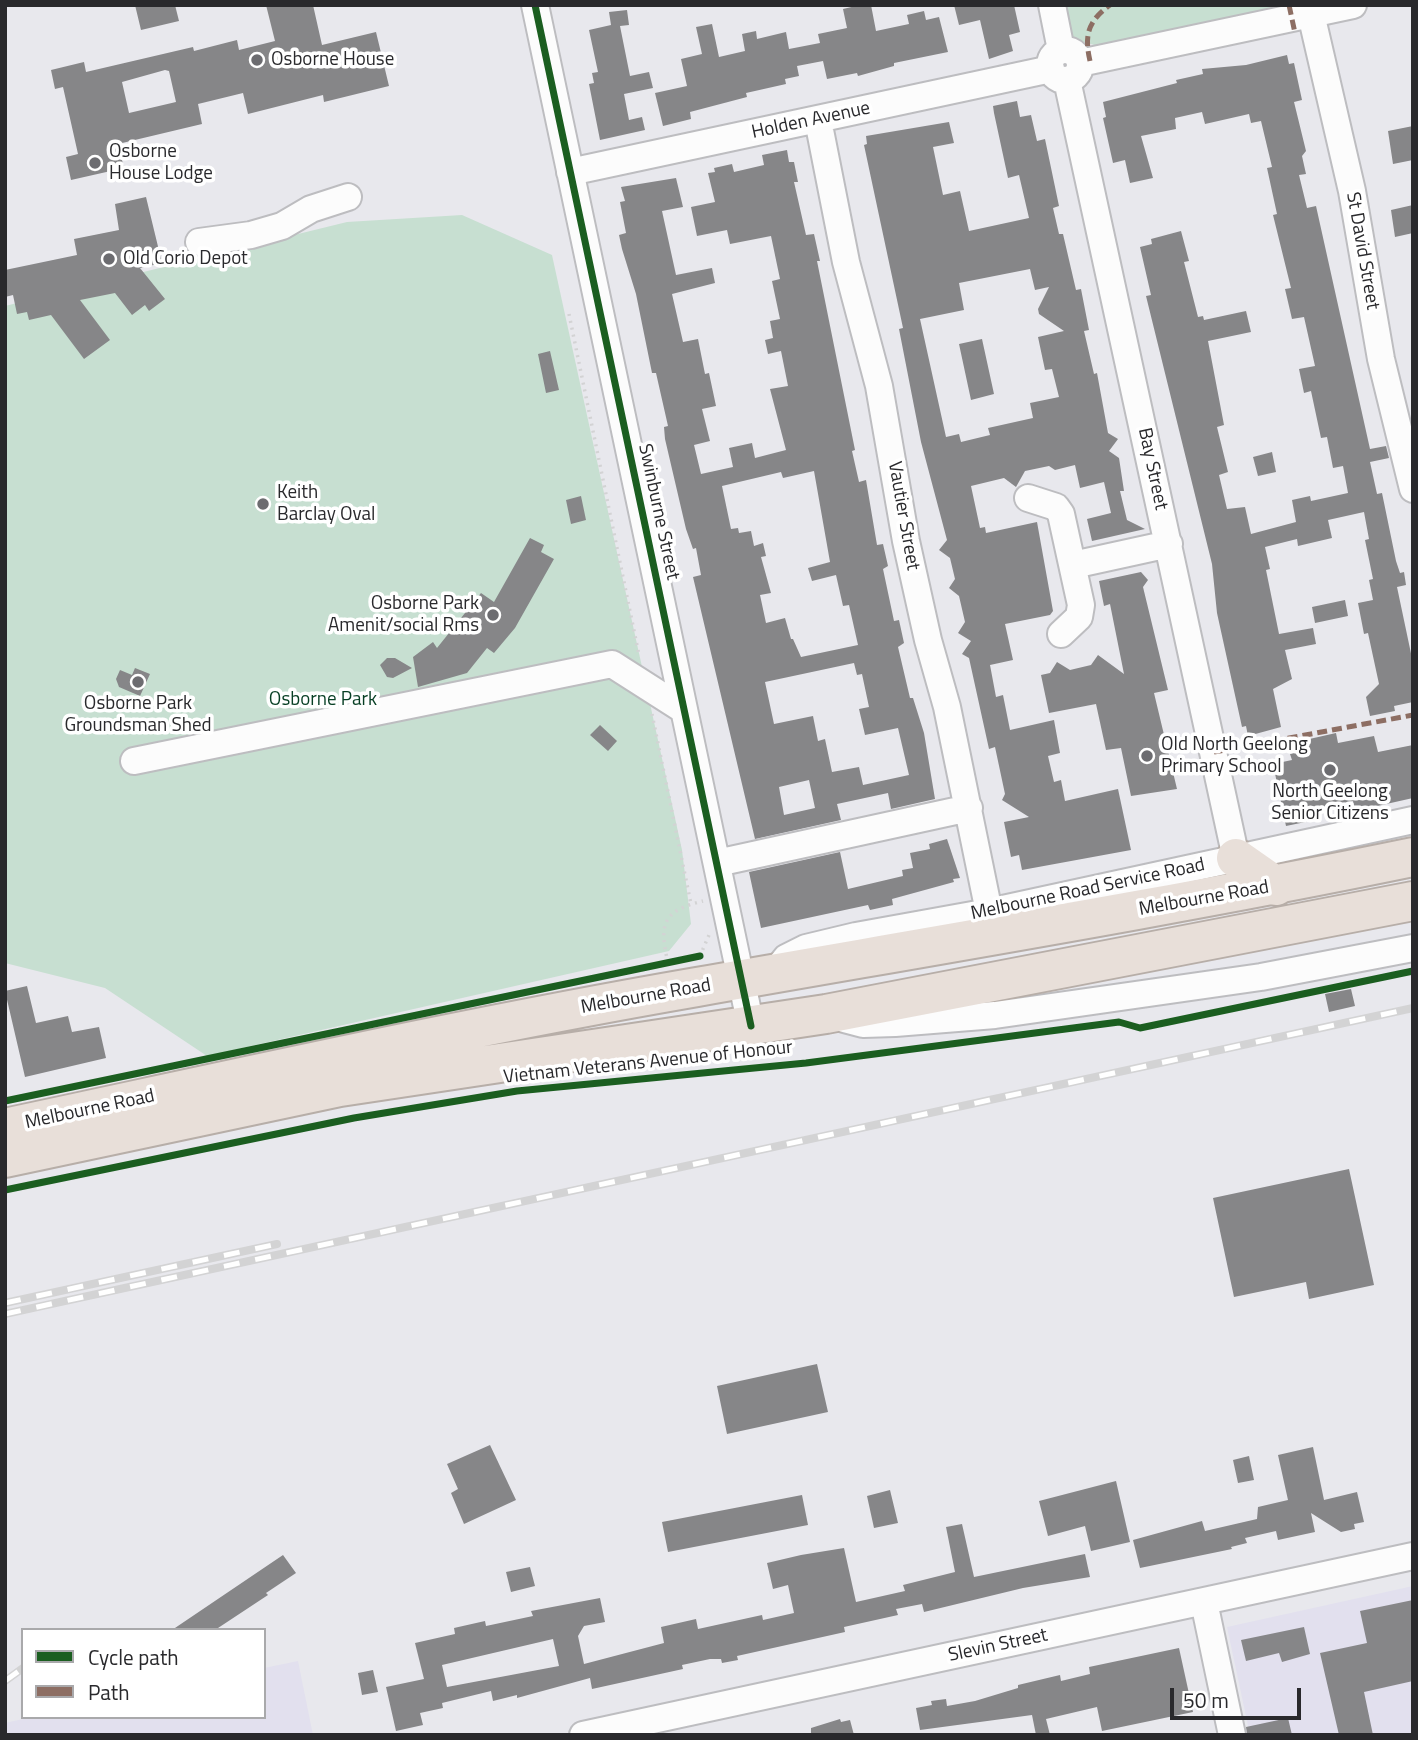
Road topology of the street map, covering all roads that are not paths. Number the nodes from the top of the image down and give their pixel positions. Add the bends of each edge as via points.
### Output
1 (535, 5) edge
2 (1052, 5) edge
3 (1353, 5) edge
4 (1311, 14) junction
5 (1065, 65) junction
6 (818, 120) junction
7 (570, 172) junction
8 (348, 197) dead end
9 (198, 242) dead end
10 (1413, 489) edge
11 (1028, 498) dead end
12 (1169, 544) junction
13 (1073, 565) junction
14 (1061, 634) dead end
15 (684, 709) junction
16 (134, 761) dead end
17 (970, 808) junction
18 (1413, 820) edge
19 (1413, 846) edge
20 (1413, 858) edge
21 (717, 863) junction
22 (1233, 877) junction
23 (1312, 878) junction
24 (1413, 900) edge
25 (989, 912) junction
26 (1413, 948) edge
27 (1035, 974) junction
28 (757, 977) junction
29 (1112, 998) junction
30 (826, 1014) junction
31 (751, 1026) junction
32 (5, 1128) edge
33 (5, 1157) edge
34 (1413, 1556) edge
35 (1204, 1602) junction
36 (583, 1735) edge
37 (1232, 1735) edge

1 - 7 street, Swinburne Street
2 - 5 street, Bay Street
3 - 4 street, Holden Avenue
4 - 5 street, Holden Avenue
4 - 10 street, St David Street via 1352,191 1381,359
5 - 6 street, Holden Avenue
5 - 12 street, Bay Street
6 - 7 street, Holden Avenue
6 - 17 street, Vautier Street via 846,262 882,399 906,541
7 - 15 street, Swinburne Street
8 - 9 street via 282,226
11 - 13 street via 1061,514
12 - 13 street
12 - 22 street, Bay Street
13 - 14 street via 1079,617
15 - 16 street via 612,663
15 - 21 street, Swinburne Street
17 - 21 street
17 - 25 street, Vautier Street
18 - 22 street, Melbourne Road Service Road
19 - 23 highway
20 - 23 highway, Melbourne Road
21 - 28 street, Swinburne Street
22 - 23 highway, Melbourne Road via 1276,886
22 - 24 highway via 1234,909 1245,914 1357,895
22 - 25 street, Melbourne Road Service Road
22 - 28 highway, Melbourne Road
24 - 27 highway, Melbourne Road
25 - 28 street, Melbourne Road Service Road via 806,948
26 - 29 street via 1261,978
27 - 29 street via 1072,995
27 - 30 highway, Melbourne Road
28 - 31 street, Swinburne Street
28 - 32 highway, Melbourne Road via 375,1048
29 - 30 street via 895,1023 863,1024
30 - 31 highway, Melbourne Road
31 - 33 highway, Melbourne Road via 340,1087
34 - 35 street, Slevin Street
35 - 36 street, Slevin Street
35 - 37 street

